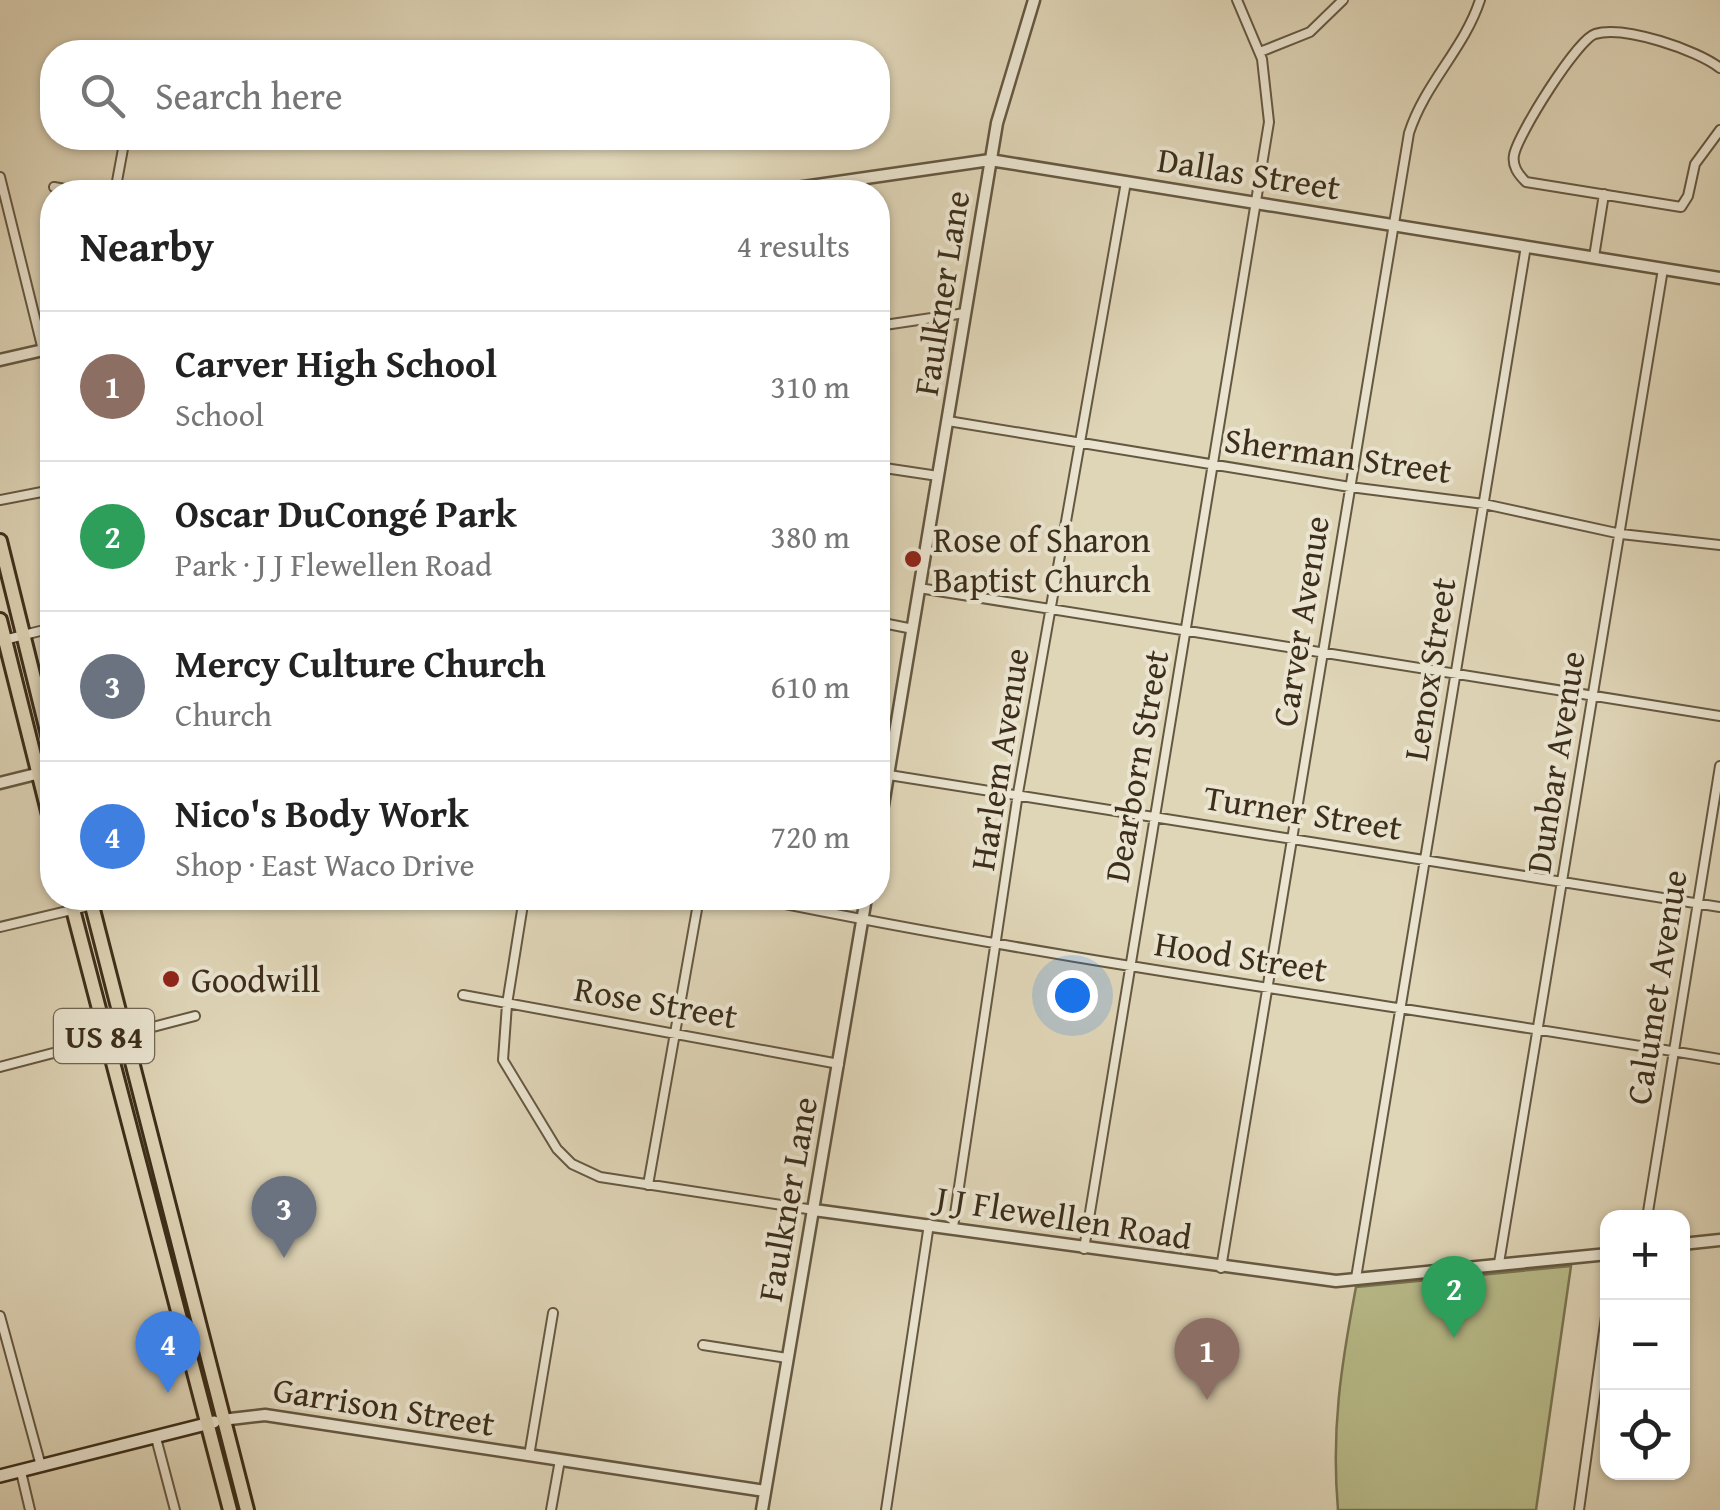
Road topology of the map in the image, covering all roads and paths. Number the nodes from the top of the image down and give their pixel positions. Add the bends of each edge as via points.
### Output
1 (1034, 0) edge
2 (1237, 0) edge
3 (1343, 0) edge
4 (1480, 0) edge
5 (1260, 52) junction
6 (1720, 68) edge
7 (1720, 130) edge
8 (123, 150) edge
9 (990, 160) junction
10 (0, 177) edge
11 (117, 180) edge
12 (876, 180) edge
13 (1126, 182) junction
14 (1604, 194) junction
15 (1256, 200) junction
16 (1392, 223) junction
17 (1526, 246) junction
18 (1594, 257) junction
19 (1663, 269) junction
20 (1720, 278) edge
21 (965, 313) junction
22 (40, 320) edge
23 (890, 324) edge
24 (40, 351) edge
25 (0, 360) edge
26 (948, 420) junction
27 (1079, 442) junction
28 (1214, 465) junction
29 (890, 468) edge
30 (938, 476) junction
31 (1350, 487) junction
32 (40, 492) edge
33 (0, 500) edge
34 (1484, 504) junction
35 (1621, 534) junction
36 (0, 541) edge
37 (1720, 545) edge
38 (919, 588) junction
39 (1052, 610) junction
40 (0, 620) edge
41 (890, 624) edge
42 (913, 629) junction
43 (40, 631) edge
44 (1187, 632) junction
45 (24, 635) junction
46 (3, 641) edge
47 (1323, 655) junction
48 (1455, 673) junction
49 (1595, 694) junction
50 (40, 701) edge
51 (1720, 716) edge
52 (890, 740) edge
53 (40, 753) edge
54 (1720, 766) edge
55 (40, 773) edge
56 (890, 775) edge
57 (0, 783) edge
58 (1018, 793) junction
59 (1154, 816) junction
60 (1292, 838) junction
61 (1426, 858) junction
62 (1564, 880) junction
63 (1697, 903) junction
64 (1720, 907) edge
65 (51, 910) edge
66 (74, 910) edge
67 (93, 910) edge
68 (522, 910) edge
69 (697, 910) edge
70 (813, 910) edge
71 (864, 910) edge
72 (862, 920) junction
73 (0, 927) edge
74 (996, 944) junction
75 (1132, 966) junction
76 (1266, 990) junction
77 (463, 995) dead end
78 (507, 1004) junction
79 (1402, 1006) junction
80 (195, 1016) dead end
81 (1535, 1030) junction
82 (676, 1032) junction
83 (125, 1035) junction
84 (104, 1039) junction
85 (1674, 1052) junction
86 (1720, 1059) edge
87 (839, 1064) junction
88 (0, 1066) edge
89 (648, 1185) junction
90 (814, 1210) junction
91 (1649, 1210) edge
92 (929, 1224) junction
93 (952, 1227) junction
94 (1720, 1240) edge
95 (1690, 1243) edge
96 (1084, 1250) junction
97 (1600, 1255) edge
98 (1499, 1263) junction
99 (1222, 1268) junction
100 (1356, 1278) junction
101 (553, 1312) dead end
102 (0, 1316) edge
103 (3, 1340) edge
104 (702, 1345) dead end
105 (787, 1358) junction
106 (1600, 1359) edge
107 (222, 1420) junction
108 (206, 1424) junction
109 (156, 1438) junction
110 (529, 1456) junction
111 (560, 1460) junction
112 (41, 1466) junction
113 (20, 1472) junction
114 (0, 1476) edge
115 (765, 1491) junction
116 (30, 1510) edge
117 (175, 1510) edge
118 (230, 1510) edge
119 (247, 1510) edge
120 (551, 1510) edge
121 (762, 1510) edge
122 (886, 1510) edge
123 (1579, 1510) edge

1 - 9 street, Faulkner Lane via 1004,89
2 - 5 street, Dearborn Street
3 - 5 street via 1310,32
4 - 16 street, Carver Avenue via 1414,116
5 - 15 street, Dearborn Street via 1269,122
6 - 14 street via 1676,44 1597,33 1584,41 1524,130 1513,158 1526,182
7 - 14 street via 1695,164 1680,207
8 - 11 street
9 - 12 street, Dallas Street
9 - 13 street, Dallas Street
9 - 21 street, Faulkner Lane
10 - 22 street
13 - 15 street, Dallas Street
13 - 27 street, Harlem Avenue
14 - 18 street
15 - 16 street, Dallas Street
15 - 28 street, Dearborn Street
16 - 17 street, Dallas Street
16 - 31 street, Carver Avenue
17 - 18 street, Dallas Street
17 - 34 street, Lenox Street
18 - 19 street, Dallas Street
19 - 20 street, Dallas Street
19 - 35 street, Dunbar Avenue
21 - 23 street
21 - 26 street, Faulkner Lane
24 - 25 street
26 - 27 street, Sherman Street
26 - 30 street, Faulkner Lane
27 - 28 street, Sherman Street
27 - 39 street, Harlem Avenue
28 - 31 street, Sherman Street
28 - 44 street, Dearborn Street
29 - 30 street
30 - 38 street, Faulkner Lane
31 - 34 street, Sherman Street
31 - 47 street, Carver Avenue
32 - 33 street
34 - 35 street, Sherman Street
34 - 48 street, Lenox Street
35 - 37 street, Sherman Street
35 - 49 street, Dunbar Avenue
36 - 45 main road
38 - 39 street
38 - 42 street, Faulkner Lane
39 - 44 street
39 - 58 street, Harlem Avenue
40 - 46 main road
41 - 42 street
42 - 52 street, Faulkner Lane
43 - 45 street
44 - 47 street
44 - 59 street, Dearborn Street
45 - 46 street
45 - 50 main road
46 - 53 main road
47 - 48 street
47 - 60 street, Carver Avenue
48 - 49 street
48 - 61 street, Lenox Street
49 - 51 street
49 - 62 street, Dunbar Avenue
54 - 63 street, Calumet Avenue
55 - 57 street
56 - 58 street, Turner Street
58 - 59 street, Turner Street
58 - 74 street, Harlem Avenue
59 - 60 street, Turner Street
59 - 75 street, Dearborn Street
60 - 61 street, Turner Street
60 - 76 street, Carver Avenue
61 - 62 street, Turner Street
61 - 79 street, Lenox Street
62 - 63 street, Turner Street
62 - 81 street, Dunbar Avenue
63 - 64 street, Turner Street
63 - 85 street, Calumet Avenue
65 - 73 street
66 - 84 main road, US 84
67 - 83 main road, US 84
68 - 78 street, J J Flewellen Road
69 - 82 street
70 - 72 street, Hood Street
71 - 72 street, Faulkner Lane
72 - 74 street, Hood Street
72 - 87 street, Faulkner Lane
74 - 75 street, Hood Street
74 - 93 street, Harlem Avenue
75 - 76 street, Hood Street
75 - 96 street, Dearborn Street
76 - 79 street, Hood Street
76 - 99 street, Carver Avenue
77 - 78 street, Rose Street
78 - 82 street, Rose Street
78 - 89 street, J J Flewellen Road via 503,1060 572,1164 600,1178
79 - 81 street, Hood Street
79 - 100 street, Lenox Street
80 - 83 street
81 - 85 street, Hood Street
81 - 98 street, Dunbar Avenue
82 - 87 street, Rose Street
82 - 89 street
83 - 84 street
83 - 107 main road, US 84
84 - 88 street
84 - 108 main road, US 84
85 - 86 street, Hood Street
85 - 91 street, Calumet Avenue
87 - 90 street, Faulkner Lane
89 - 90 street, J J Flewellen Road
90 - 92 street, J J Flewellen Road
90 - 105 street, Faulkner Lane
92 - 93 street, J J Flewellen Road
92 - 122 street
93 - 96 street, J J Flewellen Road
94 - 95 street
96 - 99 street, J J Flewellen Road
97 - 98 street, J J Flewellen Road
98 - 100 street, J J Flewellen Road
99 - 100 street, J J Flewellen Road via 1308,1280
101 - 110 street
102 - 103 street
103 - 112 street
104 - 105 street
105 - 115 street, Faulkner Lane
106 - 123 street
107 - 108 main road, Garrison Street
107 - 110 street, Garrison Street via 265,1415
107 - 119 main road, US 84
108 - 109 main road, Garrison Street
108 - 118 main road, US 84
109 - 112 main road, Garrison Street
109 - 117 street
110 - 111 street, Garrison Street
111 - 115 street, Garrison Street
111 - 120 street
112 - 113 main road, Garrison Street
113 - 114 main road, Garrison Street
113 - 116 street
115 - 121 street, Faulkner Lane

